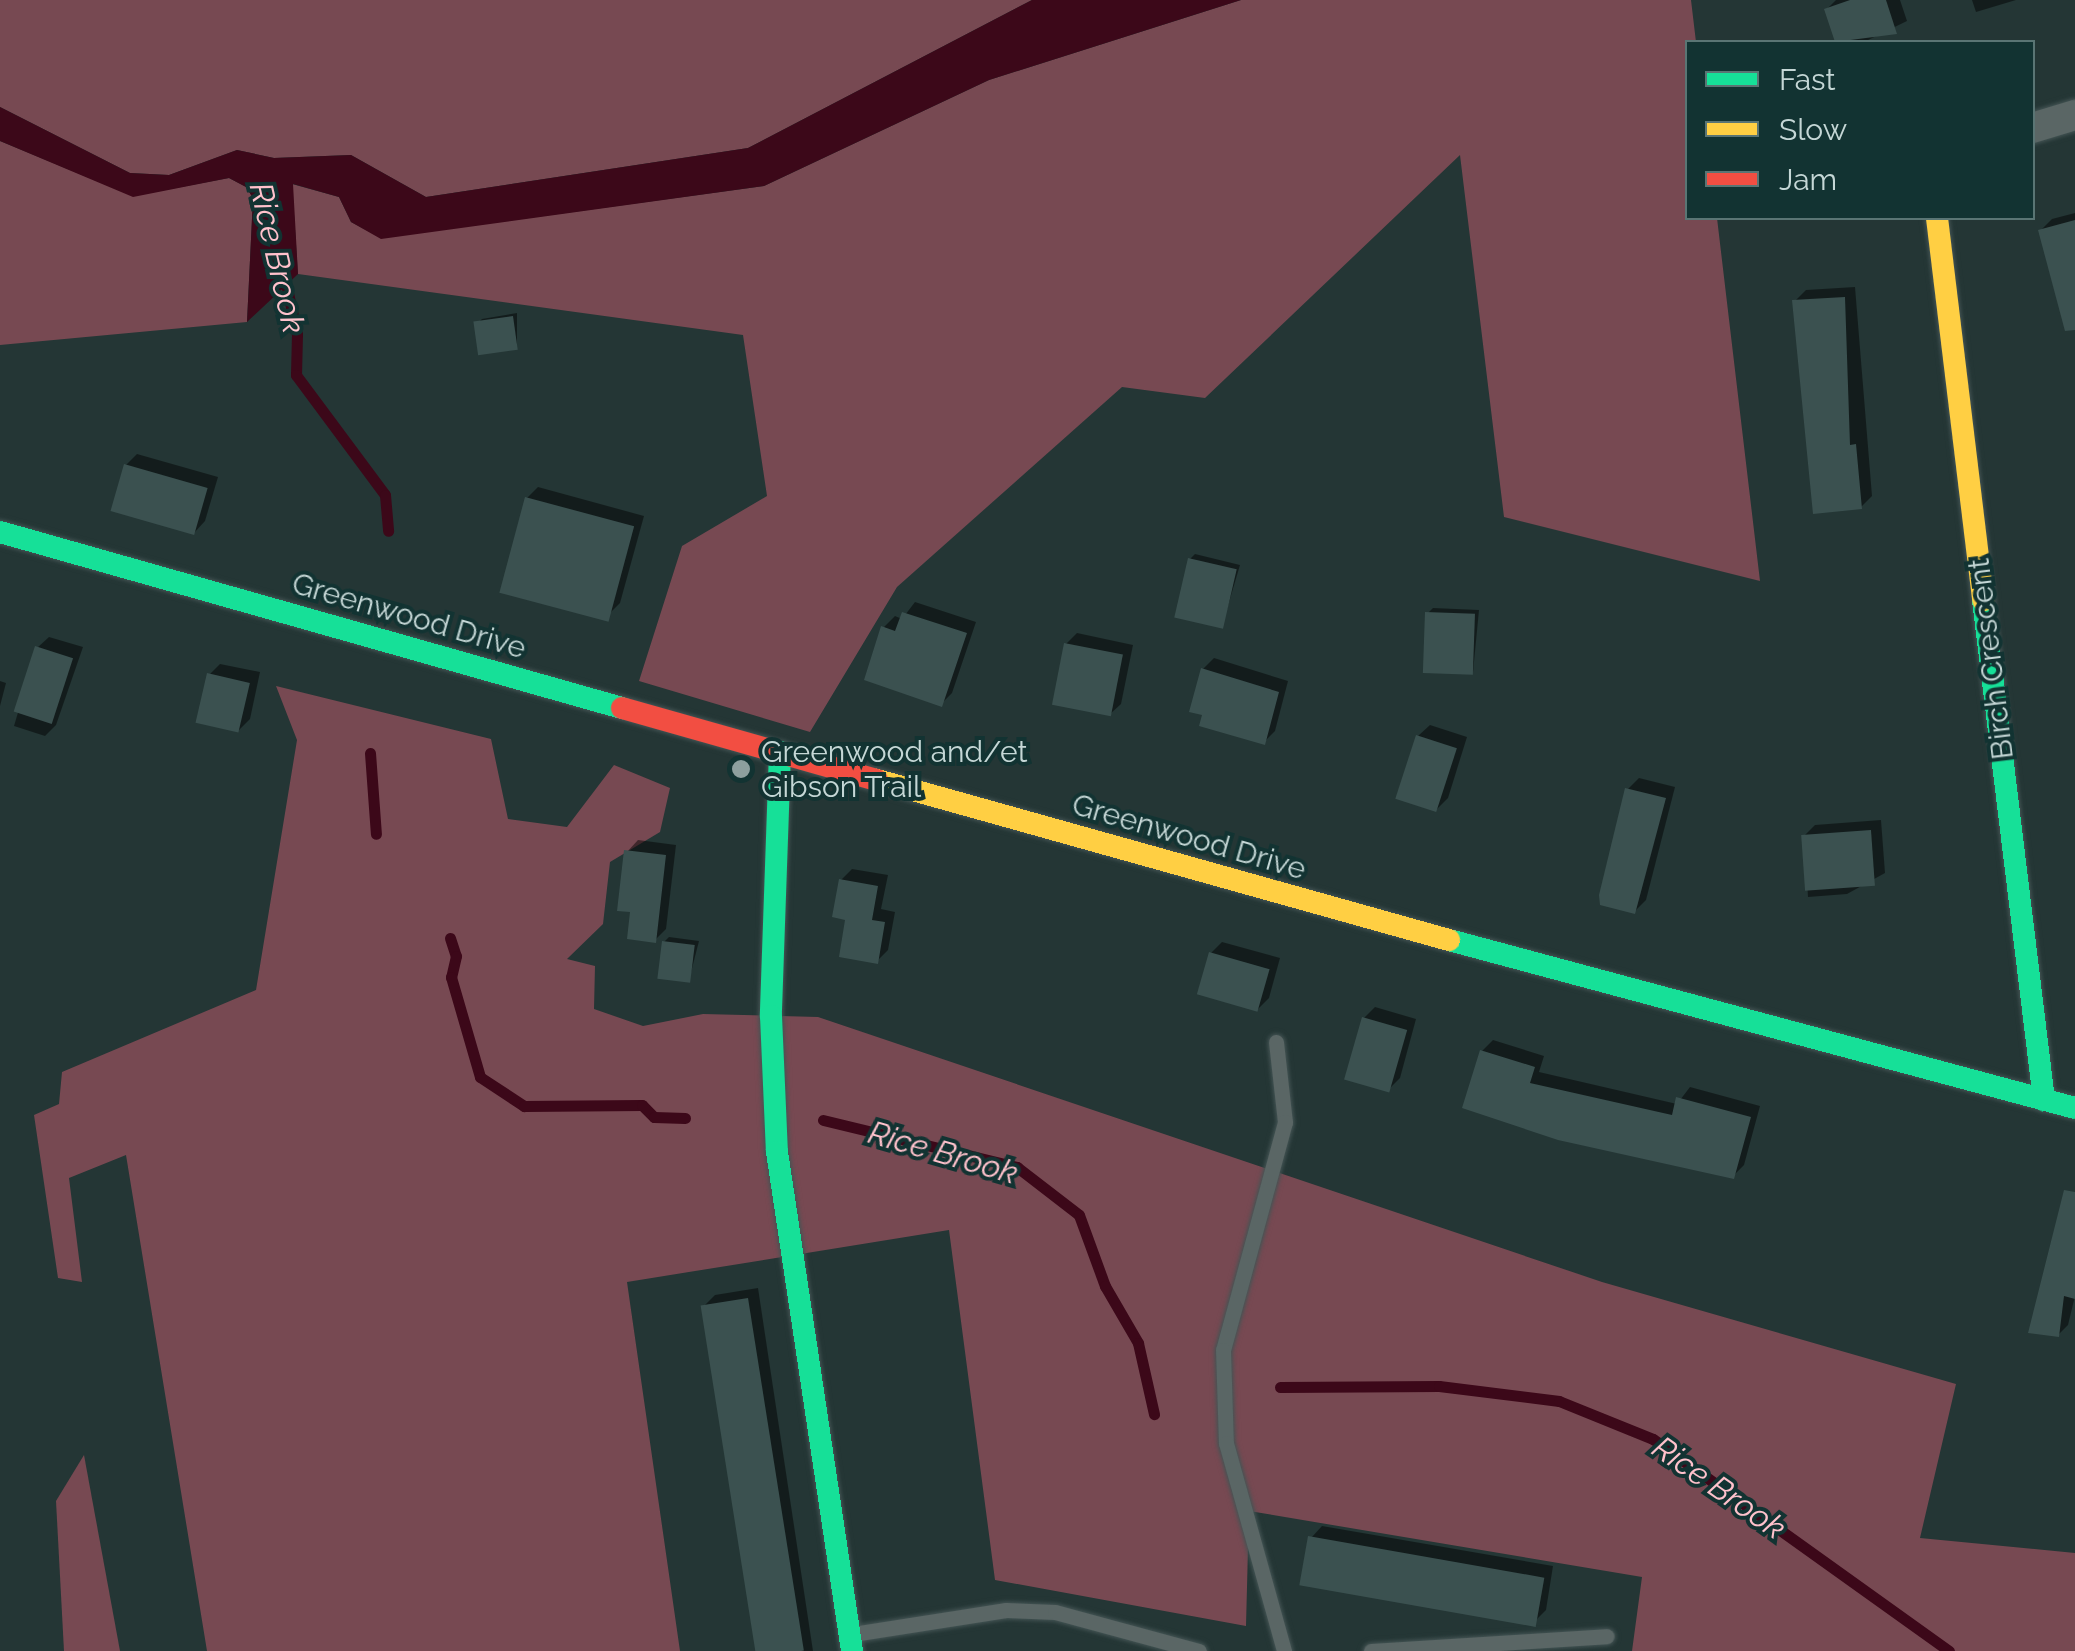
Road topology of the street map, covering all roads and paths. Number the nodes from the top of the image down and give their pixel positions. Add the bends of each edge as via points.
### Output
1 (2075, 115) edge
2 (2035, 127) edge
3 (1938, 220) edge
4 (0, 532) edge
5 (780, 752) junction
6 (1276, 1042) dead end
7 (2044, 1100) junction
8 (2075, 1108) edge
9 (1607, 1636) dead end
10 (851, 1643) edge
11 (1200, 1651) edge
12 (1284, 1651) edge
13 (1371, 1651) edge

1 - 2 street
3 - 7 main road, Birch Crescent
4 - 5 main road, Greenwood Drive
5 - 7 main road, Greenwood Drive
5 - 10 main road via 771,1016 777,1152
6 - 12 lane via 1285,1122 1222,1350 1226,1443
7 - 8 main road, Greenwood Drive
9 - 13 lane
10 - 11 lane via 1006,1610 1055,1612

